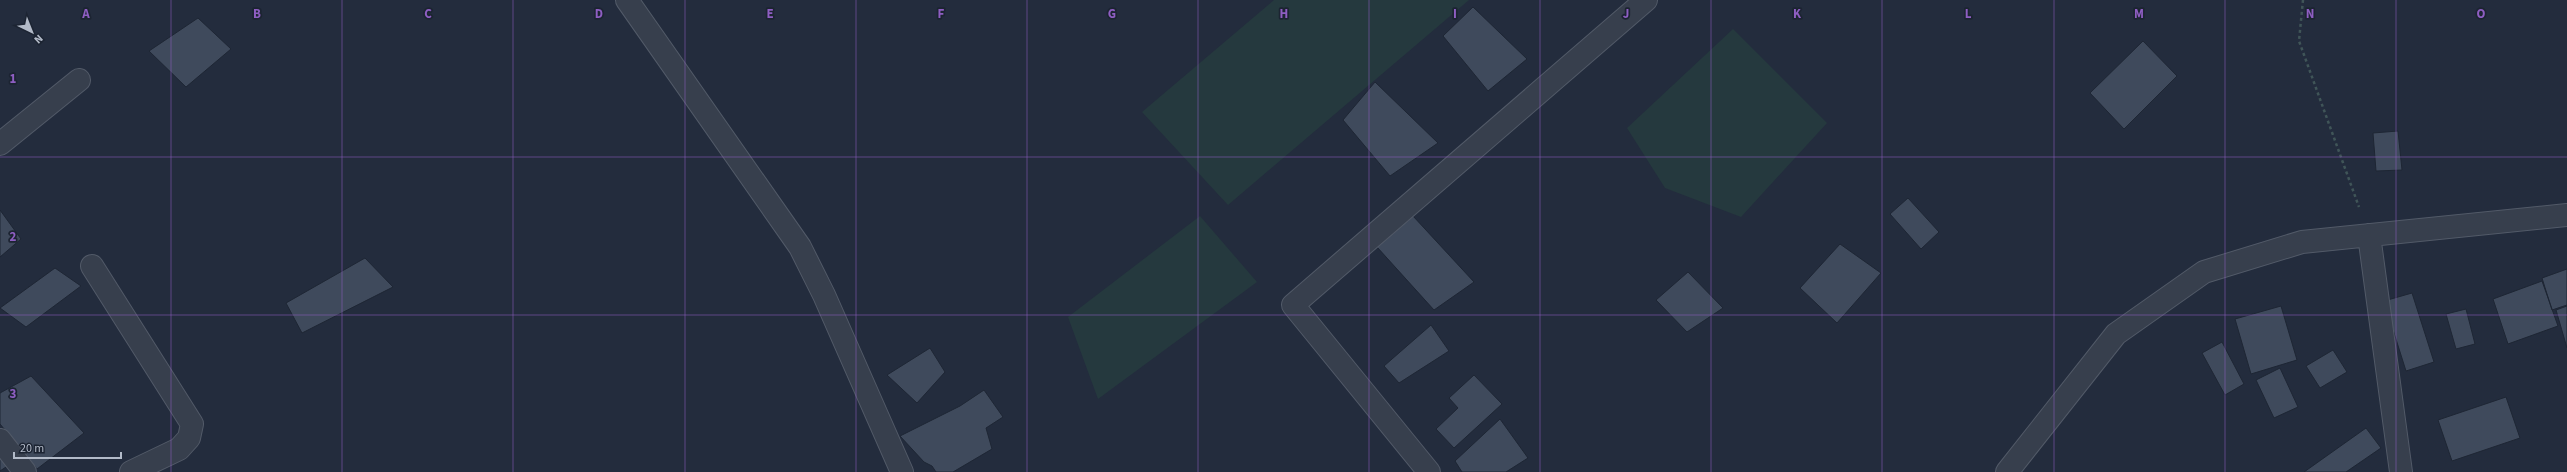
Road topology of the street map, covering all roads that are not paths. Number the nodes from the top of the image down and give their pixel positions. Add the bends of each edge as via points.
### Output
1 (627, 0) edge
2 (1646, 0) edge
3 (78, 80) dead end
4 (0, 144) edge
5 (2567, 215) edge
6 (2369, 235) junction
7 (92, 266) dead end
8 (0, 440) edge
9 (25, 472) edge
10 (132, 472) edge
11 (902, 472) edge
12 (1429, 472) edge
13 (2007, 472) edge
14 (2401, 472) edge

1 - 11 street via 800,247 831,309
2 - 12 street via 1293,305
3 - 4 street
5 - 6 street
6 - 13 street via 2302,242 2204,272 2116,334
6 - 14 street
7 - 10 street via 192,424 189,438 179,449
8 - 9 street

